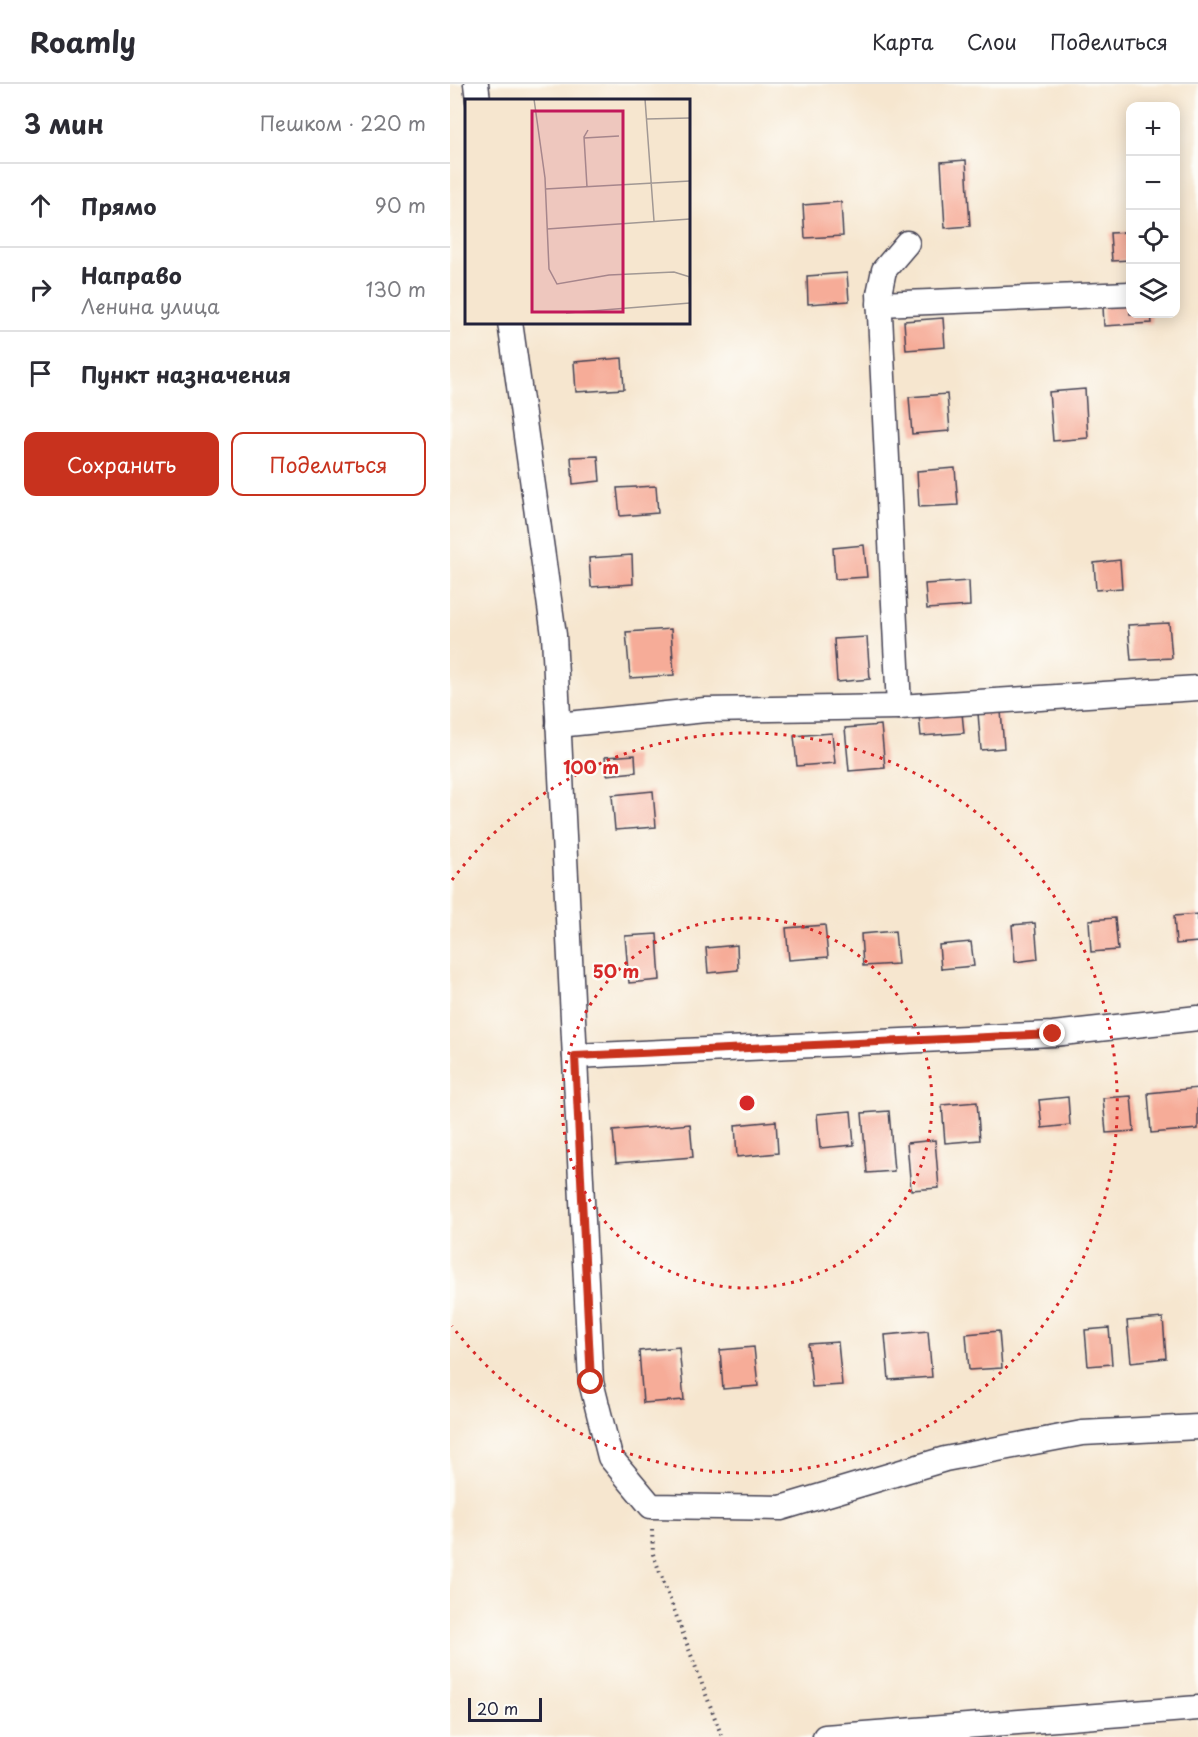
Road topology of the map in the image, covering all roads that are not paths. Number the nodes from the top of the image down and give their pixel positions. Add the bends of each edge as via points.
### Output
1 (476, 84) edge
2 (478, 99) edge
3 (907, 243) dead end
4 (1126, 294) edge
5 (879, 304) junction
6 (510, 324) edge
7 (1198, 688) edge
8 (899, 707) junction
9 (558, 725) junction
10 (1198, 1018) edge
11 (575, 1056) junction
12 (1198, 1427) edge
13 (1198, 1708) edge
14 (825, 1737) edge

1 - 2 street
3 - 5 street via 884,270
4 - 5 street
5 - 8 street
6 - 9 street via 554,635
7 - 8 street
8 - 9 street via 705,710
9 - 11 street
10 - 11 street via 1053,1034
11 - 12 street via 591,1382 610,1457 651,1506 781,1508 957,1457 1082,1432
13 - 14 street

